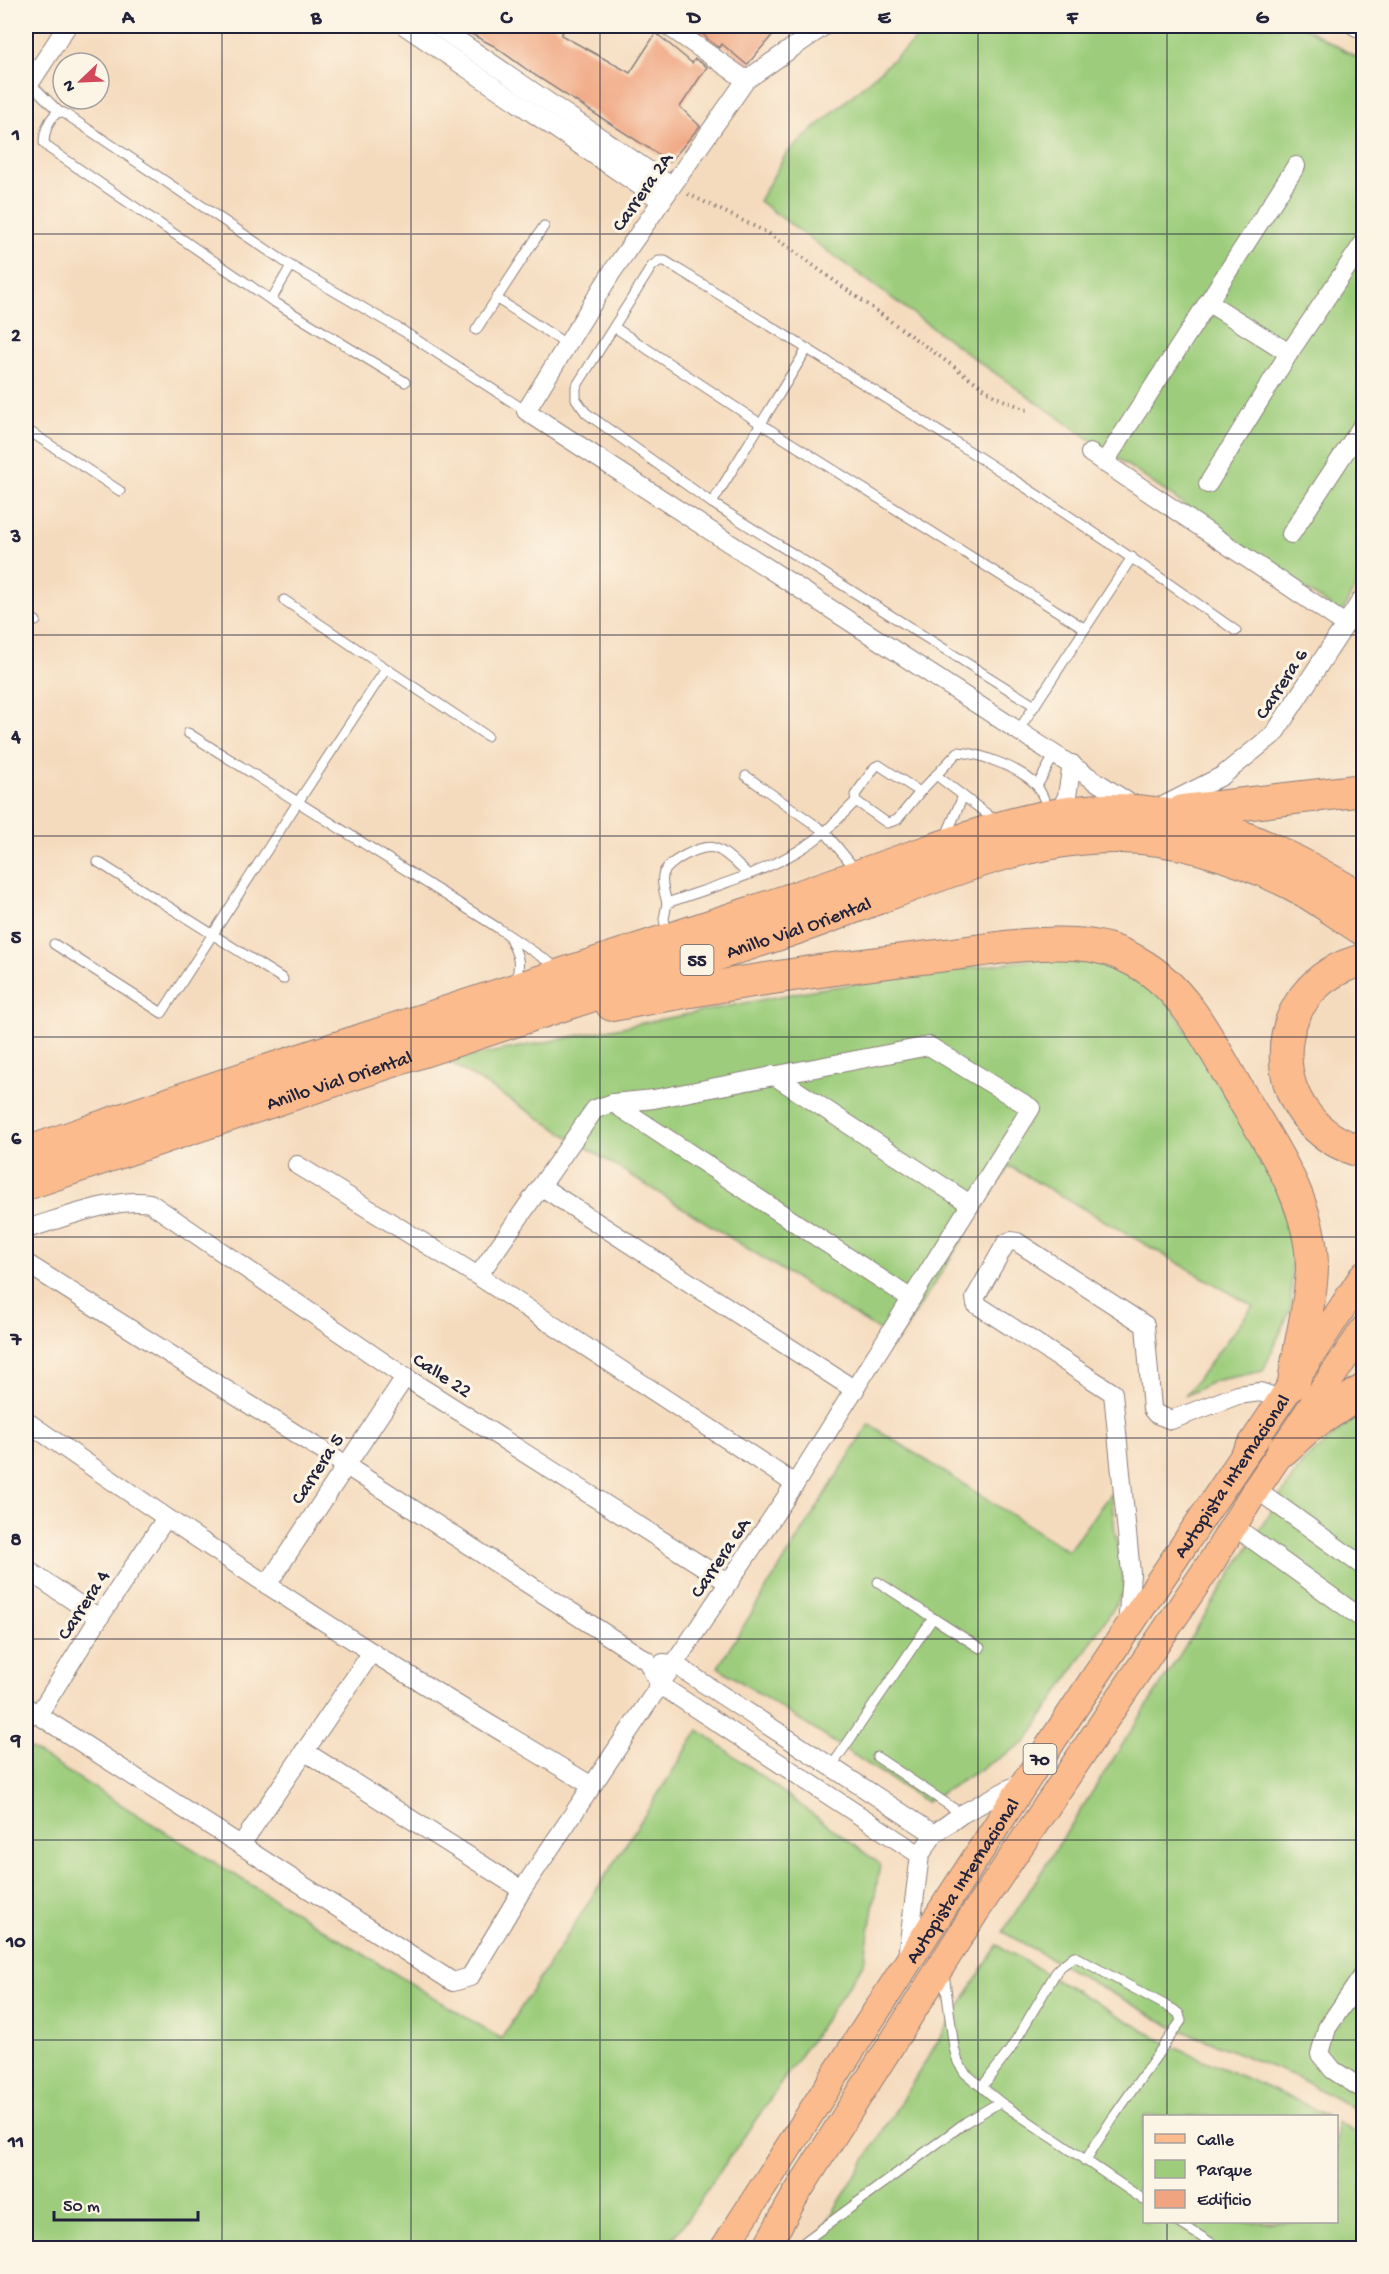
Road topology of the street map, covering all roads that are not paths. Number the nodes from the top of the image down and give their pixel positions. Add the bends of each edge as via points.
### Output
1 (67, 26) edge
2 (405, 26) edge
3 (668, 26) edge
4 (824, 26) edge
5 (1356, 26) edge
6 (428, 29) edge
7 (1364, 30) edge
8 (746, 80) junction
9 (28, 86) edge
10 (59, 112) junction
11 (1296, 165) dead end
12 (667, 194) junction
13 (544, 226) dead end
14 (1364, 242) edge
15 (291, 266) junction
16 (496, 297) junction
17 (271, 300) junction
18 (1209, 303) junction
19 (614, 327) junction
20 (476, 330) dead end
21 (566, 344) junction
22 (807, 349) junction
23 (1289, 353) junction
24 (405, 382) dead end
25 (526, 411) junction
26 (1364, 423) edge
27 (761, 424) junction
28 (26, 429) edge
29 (1208, 484) dead end
30 (120, 491) dead end
31 (712, 503) junction
32 (1291, 534) dead end
33 (1132, 557) junction
34 (1364, 596) edge
35 (284, 600) dead end
36 (26, 615) edge
37 (36, 621) dead end
38 (1345, 624) junction
39 (1084, 628) junction
40 (1236, 632) dead end
41 (386, 669) junction
42 (1035, 706) junction
43 (1018, 731) junction
44 (188, 733) dead end
45 (487, 736) dead end
46 (1055, 754) junction
47 (1072, 764) junction
48 (936, 775) junction
49 (746, 776) dead end
50 (1037, 786) junction
51 (1364, 790) edge
52 (920, 792) junction
53 (963, 796) junction
54 (856, 801) junction
55 (298, 802) junction
56 (1154, 812) junction
57 (1055, 814) junction
58 (1005, 826) junction
59 (825, 832) junction
60 (941, 847) junction
61 (98, 862) dead end
62 (748, 874) junction
63 (861, 875) junction
64 (1364, 900) edge
65 (667, 903) junction
66 (1364, 930) edge
67 (508, 934) junction
68 (213, 936) junction
69 (668, 941) junction
70 (54, 944) dead end
71 (1364, 960) edge
72 (567, 974) junction
73 (283, 979) dead end
74 (512, 992) junction
75 (540, 1011) junction
76 (772, 1075) junction
77 (613, 1103) junction
78 (1364, 1152) edge
79 (26, 1153) edge
80 (297, 1165) dead end
81 (26, 1184) edge
82 (542, 1187) junction
83 (970, 1204) junction
84 (26, 1229) edge
85 (26, 1263) edge
86 (1364, 1274) edge
87 (478, 1276) junction
88 (910, 1298) junction
89 (1364, 1329) edge
90 (405, 1377) junction
91 (855, 1390) junction
92 (1364, 1390) edge
93 (1288, 1391) junction
94 (26, 1421) edge
95 (1284, 1450) junction
96 (345, 1465) junction
97 (795, 1484) junction
98 (1256, 1489) junction
99 (166, 1518) junction
100 (1235, 1527) junction
101 (1364, 1567) edge
102 (26, 1569) edge
103 (878, 1582) dead end
104 (729, 1583) junction
105 (267, 1585) junction
106 (99, 1618) junction
107 (933, 1618) junction
108 (1364, 1620) edge
109 (1126, 1632) junction
110 (980, 1648) dead end
111 (372, 1652) junction
112 (647, 1661) junction
113 (674, 1664) junction
114 (660, 1685) junction
115 (32, 1711) edge
116 (304, 1750) junction
117 (877, 1757) dead end
118 (831, 1767) junction
119 (1026, 1780) junction
120 (592, 1786) junction
121 (962, 1814) junction
122 (934, 1834) junction
123 (241, 1845) junction
124 (920, 1855) junction
125 (522, 1890) junction
126 (906, 1963) junction
127 (943, 1965) junction
128 (1364, 1974) edge
129 (982, 2087) junction
130 (1364, 2090) edge
131 (1000, 2102) junction
132 (1085, 2161) junction
133 (1143, 2199) edge
134 (1180, 2223) edge
135 (724, 2248) edge
136 (766, 2248) edge
137 (796, 2248) edge
138 (1219, 2248) edge

1 - 9 street
2 - 6 street
3 - 8 street
4 - 8 street, Carrera 2A
5 - 7 street
6 - 12 street
8 - 12 street, Carrera 2A
9 - 10 lane
10 - 15 lane
10 - 17 lane via 44,134 44,143 50,149
11 - 18 street
12 - 21 street, Carrera 2A
13 - 16 lane
14 - 23 street
15 - 17 lane
15 - 25 lane via 403,331
16 - 20 lane
16 - 21 lane
17 - 24 lane
18 - 23 street
18 - 38 street via 1097,458
19 - 22 lane via 652,266 665,261
19 - 27 lane
19 - 31 lane via 576,387 576,399 586,413
21 - 25 street, Carrera 2A
22 - 27 lane
22 - 33 lane
23 - 29 street
25 - 43 street
26 - 32 street
27 - 31 lane
27 - 39 lane
28 - 30 lane
31 - 42 lane
33 - 39 lane
33 - 40 lane
34 - 38 street, Carrera 6
35 - 41 lane
36 - 37 lane
38 - 56 street, Carrera 6 via 1274,734 1222,776
39 - 42 lane
41 - 45 lane
41 - 55 lane
42 - 43 lane
43 - 46 street
44 - 55 lane
46 - 47 street
46 - 50 lane
47 - 56 street
47 - 57 street via 1067,796
48 - 50 lane via 958,752 975,753 1019,773
48 - 52 lane
48 - 53 lane
49 - 59 lane
50 - 57 lane
51 - 56 highway
52 - 54 lane via 897,820 887,823
52 - 54 lane via 879,765 855,795
53 - 58 lane
53 - 60 lane
54 - 59 lane
55 - 67 lane
55 - 68 lane
56 - 57 highway, Anillo Vial Oriental / 55
56 - 64 highway, Anillo Vial Oriental / 55 via 1210,824 1264,844
57 - 58 highway, Anillo Vial Oriental / 55
58 - 60 highway, Anillo Vial Oriental / 55
59 - 62 lane via 806,848
59 - 63 lane
60 - 63 highway, Anillo Vial Oriental / 55
61 - 68 lane
62 - 65 lane
62 - 65 lane via 719,850 703,847 668,866 663,875
63 - 69 highway, Anillo Vial Oriental / 55
65 - 69 lane via 664,919
66 - 75 highway, Anillo Vial Oriental / 55 via 1294,885 1220,854 1125,837 1070,839 944,874 793,930
67 - 72 lane
67 - 74 lane via 520,967
68 - 70 lane via 162,1013
68 - 73 lane
69 - 72 highway, Anillo Vial Oriental / 55
71 - 78 highway via 1327,975 1306,994 1287,1034 1285,1063 1292,1091 1306,1116 1327,1137
72 - 74 highway, Anillo Vial Oriental / 55
74 - 79 highway, Anillo Vial Oriental / 55 via 276,1067
75 - 81 highway, Anillo Vial Oriental / 55
75 - 93 highway via 579,1012 818,970 1034,945 1082,944 1120,953 1158,976 1187,1006 1279,1160 1302,1209 1308,1228 1310,1291
76 - 77 street via 654,1099
76 - 83 street
76 - 83 street, Carrera 6A via 929,1046 1031,1108
77 - 82 street via 595,1109
77 - 88 street
80 - 87 street
82 - 87 street
82 - 91 street
83 - 88 street, Carrera 6A
84 - 90 street, Calle 22 via 135,1200 150,1203
85 - 96 street
86 - 93 main road, Autopista Internacional / 70
87 - 97 street
88 - 91 street, Carrera 6A
89 - 95 main road, Autopista Internacional / 70
90 - 96 street, Carrera 5
90 - 104 street, Calle 22
91 - 97 street, Carrera 6A
92 - 95 highway via 1307,1428
93 - 109 main road, Autopista Internacional / 70
93 - 109 street via 1238,1395 1170,1419 1156,1414 1152,1408 1145,1325 1017,1242 1006,1243 975,1298 978,1307 1113,1393 1131,1573
94 - 99 street
95 - 98 main road, Autopista Internacional / 70
96 - 105 street, Carrera 5
96 - 112 street
97 - 104 street, Carrera 6A
98 - 100 main road, Autopista Internacional / 70
98 - 101 street
99 - 105 street
99 - 106 street, Carrera 4
100 - 108 street
100 - 127 main road, Autopista Internacional / 70
102 - 106 street
103 - 107 lane
104 - 113 street, Carrera 6A
105 - 111 street
106 - 115 street, Carrera 4
107 - 110 lane
107 - 118 lane
109 - 119 main road, Autopista Internacional / 70
111 - 116 street
111 - 120 street
112 - 113 street
112 - 114 street
113 - 114 street, Carrera 6A
113 - 118 street
114 - 120 street, Carrera 6A
114 - 124 street
115 - 123 street
116 - 123 street
116 - 125 street
117 - 121 lane
118 - 122 street
119 - 121 street
119 - 126 main road, Autopista Internacional / 70
120 - 125 street, Carrera 6A
121 - 122 street
122 - 124 street
123 - 125 street, Carrera 6A via 453,1982 470,1977
124 - 126 street
126 - 135 main road, Autopista Internacional / 70
127 - 129 lane via 958,2062
127 - 136 main road, Autopista Internacional / 70
128 - 130 street via 1327,2028 1320,2054 1333,2070
129 - 131 lane
129 - 132 lane via 1010,2050 1058,1969 1074,1956 1174,2010 1181,2021
131 - 132 lane
131 - 137 lane via 966,2122
132 - 133 lane
134 - 138 lane

